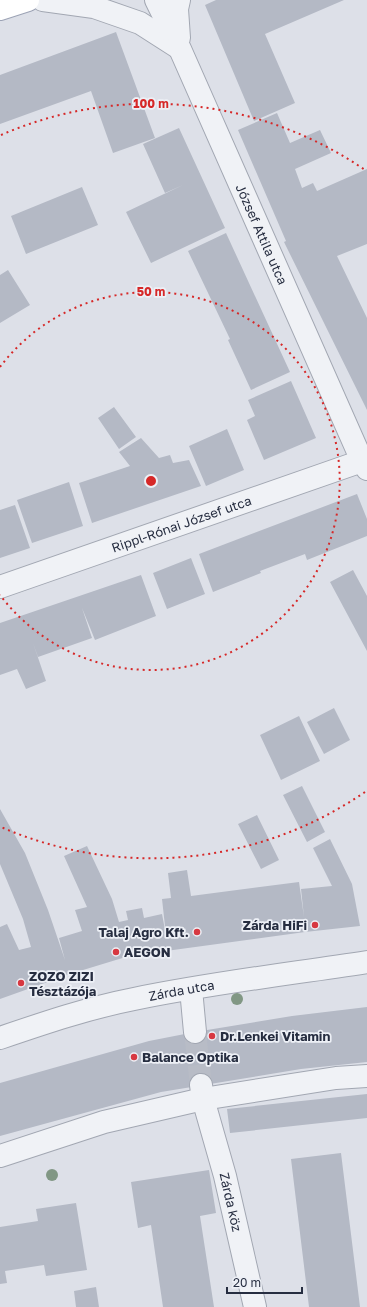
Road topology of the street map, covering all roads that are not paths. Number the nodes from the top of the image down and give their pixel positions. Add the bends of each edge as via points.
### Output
1 (28, 0) edge
2 (43, 0) edge
3 (156, 0) edge
4 (179, 0) edge
5 (0, 9) edge
6 (180, 49) junction
7 (364, 465) edge
8 (0, 587) edge
9 (367, 962) edge
10 (191, 989) junction
11 (195, 1032) tunnel mouth
12 (0, 1038) edge
13 (367, 1076) edge
14 (202, 1092) junction
15 (0, 1156) edge
16 (255, 1307) edge

1 - 5 main road
2 - 6 street via 94,8 140,23
3 - 6 street, József Attila utca
4 - 6 street via 177,9
6 - 7 street, József Attila utca
7 - 8 street, Rippl-Rónai József utca
9 - 10 street, Zárda utca
10 - 11 street
10 - 12 street, Zárda utca via 133,999 59,1018
13 - 14 street
14 - 15 street
14 - 16 street, Zárda köz via 225,1176

